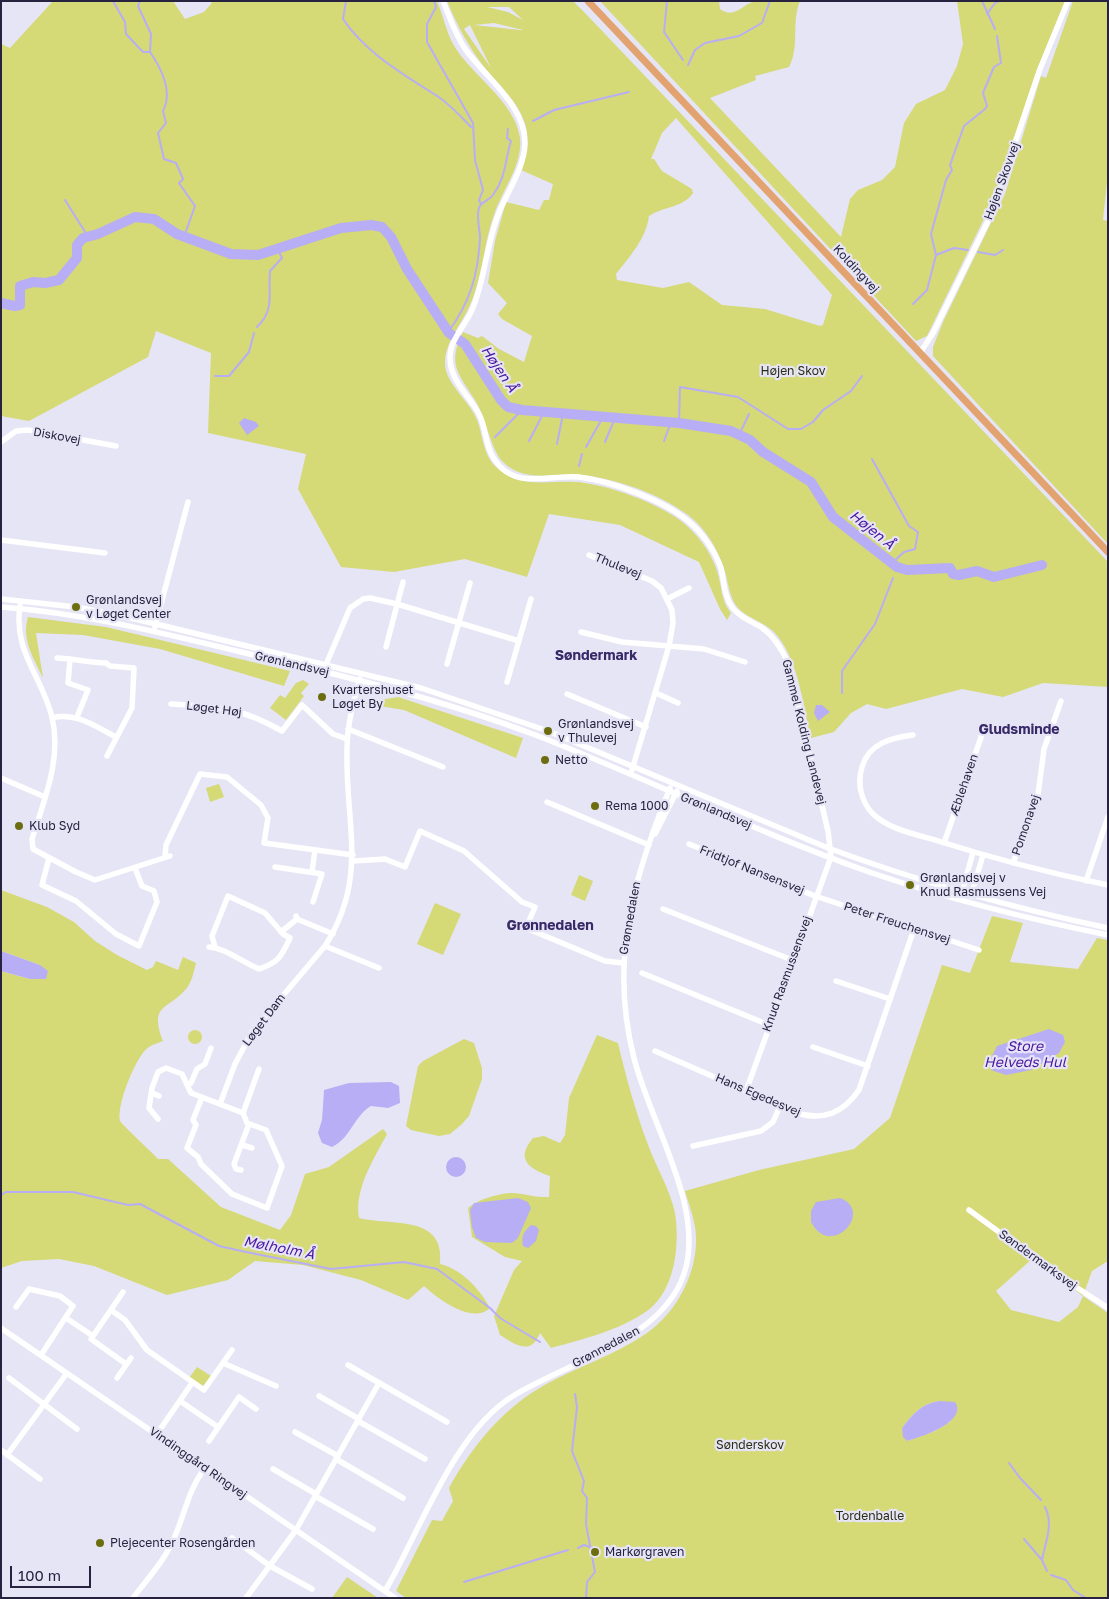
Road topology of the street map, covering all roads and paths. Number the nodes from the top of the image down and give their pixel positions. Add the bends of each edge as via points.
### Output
1 (443, 1) edge
2 (588, 1) edge
3 (1068, 1) edge
4 (920, 353) junction
5 (1, 442) edge
6 (116, 446) dead end
7 (188, 502) dead end
8 (1, 540) edge
9 (1108, 552) edge
10 (105, 553) dead end
11 (590, 555) dead end
12 (403, 582) dead end
13 (470, 583) dead end
14 (688, 588) dead end
15 (1, 599) edge
16 (531, 599) dead end
17 (667, 599) junction
18 (21, 600) junction
19 (397, 604) junction
20 (1, 607) edge
21 (19, 608) junction
22 (458, 623) junction
23 (156, 624) junction
24 (154, 631) junction
25 (581, 632) dead end
26 (519, 641) junction
27 (669, 646) junction
28 (386, 647) dead end
29 (57, 658) dead end
30 (70, 659) junction
31 (745, 662) dead end
32 (325, 663) junction
33 (446, 664) dead end
34 (324, 671) junction
35 (362, 672) junction
36 (359, 680) junction
37 (507, 682) dead end
38 (656, 693) junction
39 (567, 694) dead end
40 (1061, 701) dead end
41 (678, 703) dead end
42 (171, 704) dead end
43 (77, 717) junction
44 (52, 718) junction
45 (985, 726) dead end
46 (646, 727) junction
47 (348, 729) junction
48 (913, 735) dead end
49 (116, 737) junction
50 (347, 739) junction
51 (107, 756) dead end
52 (443, 767) dead end
53 (634, 767) junction
54 (630, 774) junction
55 (1, 778) edge
56 (672, 784) junction
57 (679, 787) junction
58 (669, 791) junction
59 (676, 794) junction
60 (45, 797) junction
61 (546, 802) dead end
62 (1108, 816) edge
63 (944, 843) junction
64 (650, 844) junction
65 (689, 844) dead end
66 (828, 848) junction
67 (315, 850) junction
68 (973, 852) junction
69 (983, 855) junction
70 (49, 858) junction
71 (353, 858) junction
72 (830, 858) junction
73 (1013, 863) junction
74 (275, 867) dead end
75 (135, 868) junction
76 (312, 872) junction
77 (1086, 880) junction
78 (1108, 885) edge
79 (962, 892) junction
80 (971, 895) junction
81 (815, 896) junction
82 (960, 901) junction
83 (313, 902) dead end
84 (969, 903) junction
85 (663, 910) dead end
86 (1108, 928) edge
87 (914, 929) junction
88 (281, 932) junction
89 (333, 934) junction
90 (1108, 935) edge
91 (325, 946) junction
92 (979, 950) dead end
93 (792, 960) junction
94 (622, 963) junction
95 (379, 968) dead end
96 (642, 973) dead end
97 (836, 981) dead end
98 (890, 1000) junction
99 (769, 1025) junction
100 (813, 1047) dead end
101 (211, 1048) dead end
102 (655, 1051) dead end
103 (868, 1066) junction
104 (259, 1069) dead end
105 (187, 1085) junction
106 (746, 1091) junction
107 (152, 1093) junction
108 (159, 1096) dead end
109 (202, 1097) junction
110 (220, 1104) junction
111 (780, 1106) junction
112 (243, 1113) junction
113 (158, 1119) dead end
114 (250, 1124) junction
115 (242, 1145) junction
116 (693, 1146) dead end
117 (252, 1148) dead end
118 (241, 1170) dead end
119 (969, 1210) dead end
120 (123, 1292) dead end
121 (16, 1307) dead end
122 (1108, 1308) edge
123 (111, 1310) junction
124 (66, 1318) junction
125 (1, 1328) edge
126 (93, 1336) junction
127 (232, 1350) dead end
128 (41, 1355) junction
129 (131, 1358) dead end
130 (223, 1363) junction
131 (126, 1364) junction
132 (348, 1366) dead end
133 (67, 1373) junction
134 (9, 1378) dead end
135 (117, 1378) dead end
136 (192, 1383) junction
137 (380, 1383) junction
138 (276, 1386) dead end
139 (320, 1396) dead end
140 (180, 1400) junction
141 (44, 1405) junction
142 (256, 1409) dead end
143 (359, 1420) junction
144 (447, 1422) dead end
145 (218, 1427) junction
146 (77, 1429) dead end
147 (295, 1432) dead end
148 (157, 1434) junction
149 (209, 1440) dead end
150 (1, 1450) edge
151 (7, 1454) junction
152 (337, 1458) junction
153 (425, 1459) dead end
154 (205, 1468) junction
155 (273, 1469) dead end
156 (40, 1479) dead end
157 (316, 1495) junction
158 (404, 1498) dead end
159 (373, 1529) dead end
160 (296, 1530) junction
161 (232, 1538) dead end
162 (270, 1566) junction
163 (312, 1589) dead end
164 (385, 1591) junction
165 (133, 1598) edge
166 (246, 1598) edge
167 (394, 1598) edge

1 - 66 street, Gammel Kolding Landevej via 467,52 516,113 525,143 520,166 491,236 477,298 450,353 453,374 480,415 492,457 508,472 529,480 581,478 640,495 678,514 700,533 720,567 733,609 762,628 783,651 788,663 828,831
2 - 4 main road, Koldingvej
3 - 4 street, Højen Skovvej via 1040,69 990,218
4 - 9 main road, Koldingvej
5 - 6 street, Diskovej via 16,431 28,430
7 - 23 street
8 - 10 street
11 - 17 street, Thulevej via 647,578 661,588
12 - 19 street
13 - 22 street
14 - 17 street
15 - 18 street, Grønlandsvej
16 - 26 street
17 - 27 street, Thulevej via 673,623
18 - 21 street
18 - 23 street, Grønlandsvej via 76,607
19 - 22 street
19 - 28 street
19 - 32 street via 370,598 356,602 350,608
20 - 21 street, Grønlandsvej
21 - 24 street, Grønlandsvej via 82,616
21 - 44 street via 22,649
22 - 26 street
22 - 33 street
23 - 24 street
23 - 32 street, Grønlandsvej
24 - 34 street, Grønlandsvej
25 - 27 street via 622,642
26 - 37 street
27 - 31 street via 720,653
27 - 38 street, Thulevej
29 - 30 street
30 - 43 street via 68,683 88,690
30 - 49 street via 134,668 133,702
32 - 34 street
32 - 35 street, Grønlandsvej
34 - 36 street, Grønlandsvej
35 - 36 street
35 - 53 street, Grønlandsvej via 484,708
36 - 47 street
36 - 54 street, Grønlandsvej via 480,715
38 - 41 street
38 - 46 street, Thulevej
39 - 46 street
40 - 73 street, Pomonavej via 1044,749 1038,795
42 - 50 street, Løget Høj via 237,711 258,717 282,731 302,705 333,734
43 - 44 street
43 - 49 street
44 - 60 street via 55,752
45 - 63 street, Æblehaven
46 - 53 street, Thulevej
47 - 50 street
47 - 52 street
48 - 63 street via 888,739 876,746 861,768 861,792 865,804 881,820
49 - 51 street
50 - 71 street
53 - 54 street, Thulevej
53 - 56 street, Grønlandsvej
54 - 58 street, Grønlandsvej
55 - 60 street
56 - 57 street, Grønlandsvej
56 - 58 street, Grønnedalen
57 - 59 street, Grønnedalen
57 - 66 street, Grønlandsvej
58 - 59 street, Grønlandsvej
58 - 64 street, Grønnedalen
59 - 64 street, Grønnedalen
59 - 72 street, Grønlandsvej
60 - 70 street via 32,844 36,852
61 - 64 street
62 - 77 street
63 - 68 street
64 - 94 street, Grønnedalen via 630,908
65 - 81 street, Fridtjof Nansensvej
66 - 72 street, Gammel Kolding Landevej
66 - 79 street, Grønlandsvej
67 - 71 street
67 - 75 street via 264,843 268,818 261,805 227,777 200,774 166,845 168,856
67 - 76 street
68 - 69 street
68 - 79 street
69 - 73 street
69 - 80 street
70 - 75 street via 96,880
70 - 75 street via 42,885 76,902 116,934 139,946 157,902 154,891 142,886
71 - 89 street via 348,895
71 - 94 street, Grønnedalen via 385,860 405,867 420,831 457,846 522,902 535,907 526,928 604,961
72 - 81 street, Knud Rasmussensvej
72 - 82 street, Grønlandsvej
73 - 77 street
74 - 76 street
76 - 83 street via 322,874
77 - 78 street
79 - 80 street, Grønlandsvej
79 - 82 street
80 - 84 street
80 - 86 street, Grønlandsvej
81 - 87 street, Peter Freuchensvej
81 - 93 street, Knud Rasmussensvej
82 - 84 street, Grønlandsvej
84 - 90 street, Grønlandsvej
85 - 93 street
87 - 92 street, Peter Freuchensvej
87 - 98 street, Hans Egedesvej
88 - 88 street via 290,938 282,956 259,969 212,947 212,936 228,896 265,913
88 - 89 street via 296,918
89 - 91 street
91 - 95 street
91 - 110 street, Løget Dam via 252,1032 235,1064
93 - 99 street, Knud Rasmussensvej
94 - 164 street, Grønnedalen via 624,1010 634,1058 686,1208 690,1244 684,1275 672,1299 649,1324 510,1398 472,1434
96 - 99 street
97 - 98 street
98 - 103 street, Hans Egedesvej
99 - 106 street, Knud Rasmussensvej
100 - 103 street
101 - 105 street via 206,1064 197,1068 192,1082
102 - 106 street, Hans Egedesvej
103 - 111 street, Hans Egedesvej via 852,1101 832,1115 809,1117
104 - 112 street
105 - 107 street via 182,1074 166,1068 158,1072
105 - 109 street via 191,1093
106 - 111 street, Hans Egedesvej
107 - 108 street
107 - 113 street via 149,1108
109 - 110 street
109 - 114 street via 187,1148 232,1194 267,1208 282,1166 266,1130
110 - 112 street
111 - 116 street via 772,1122 761,1131
112 - 114 street
114 - 115 street
115 - 117 street
115 - 118 street via 234,1164
119 - 122 street, Søndermarksvej
120 - 123 street
121 - 124 street via 29,1289 60,1296 73,1306
123 - 126 street
123 - 136 street via 125,1320 147,1350
124 - 126 street
124 - 128 street
125 - 128 street, Vindinggård Ringvej
126 - 131 street via 91,1339
127 - 130 street
128 - 133 street, Vindinggård Ringvej
129 - 131 street
130 - 136 street via 204,1390
130 - 138 street via 248,1378
131 - 135 street
132 - 137 street
133 - 141 street
133 - 148 street, Vindinggård Ringvej
134 - 141 street
136 - 140 street
137 - 143 street
137 - 144 street
139 - 143 street
140 - 145 street
140 - 148 street
141 - 146 street
141 - 151 street
142 - 145 street via 239,1397
143 - 152 street
143 - 153 street
145 - 149 street
147 - 152 street
148 - 154 street, Vindinggård Ringvej
150 - 151 street
151 - 156 street
152 - 157 street
152 - 158 street
154 - 160 street, Vindinggård Ringvej
154 - 165 street via 194,1483 168,1551
155 - 157 street
157 - 159 street
157 - 160 street
160 - 162 street
160 - 164 street, Vindinggård Ringvej
161 - 162 street
162 - 163 street
162 - 166 street
164 - 167 street, Vindinggård Ringvej

